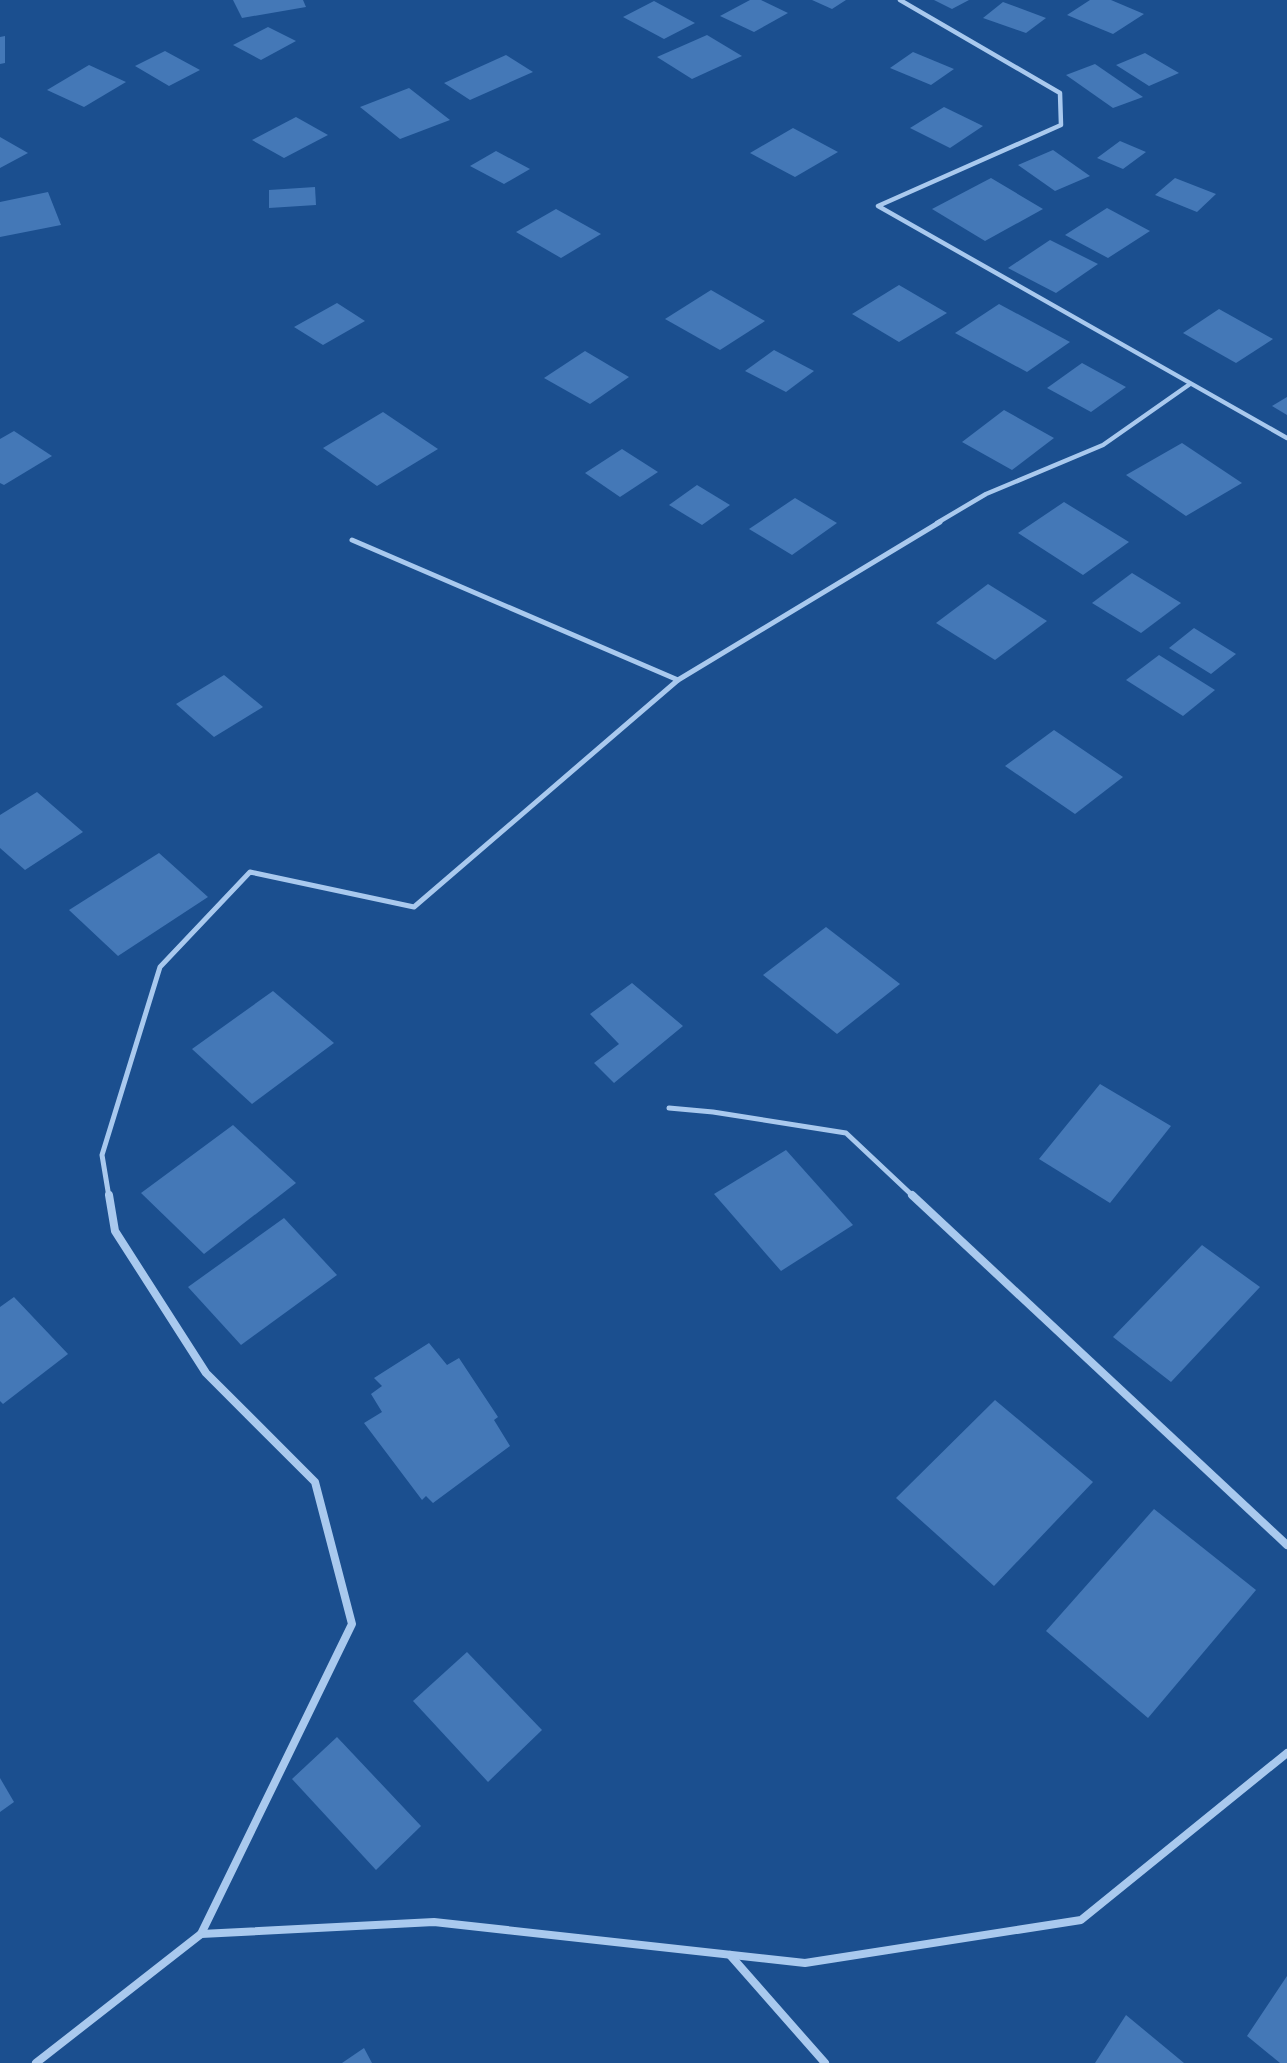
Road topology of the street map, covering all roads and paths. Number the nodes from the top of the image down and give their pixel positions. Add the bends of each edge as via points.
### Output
1 (900, 0) edge
2 (1190, 384) junction
3 (1287, 438) edge
4 (352, 540) dead end
5 (678, 680) junction
6 (669, 1108) dead end
7 (1287, 1545) edge
8 (1287, 1753) edge
9 (201, 1934) junction
10 (730, 1954) junction
11 (36, 2063) edge
12 (825, 2063) edge

1 - 2 street via 1060,93 1061,125 878,206
2 - 3 street
2 - 5 street via 1103,445 986,494
4 - 5 street
5 - 9 street via 414,907 250,872 160,967 102,1155 115,1231 206,1373 315,1482 352,1624
6 - 7 street via 846,1133
8 - 10 street via 1081,1920 805,1963
9 - 10 street via 434,1922
9 - 11 street
10 - 12 street

